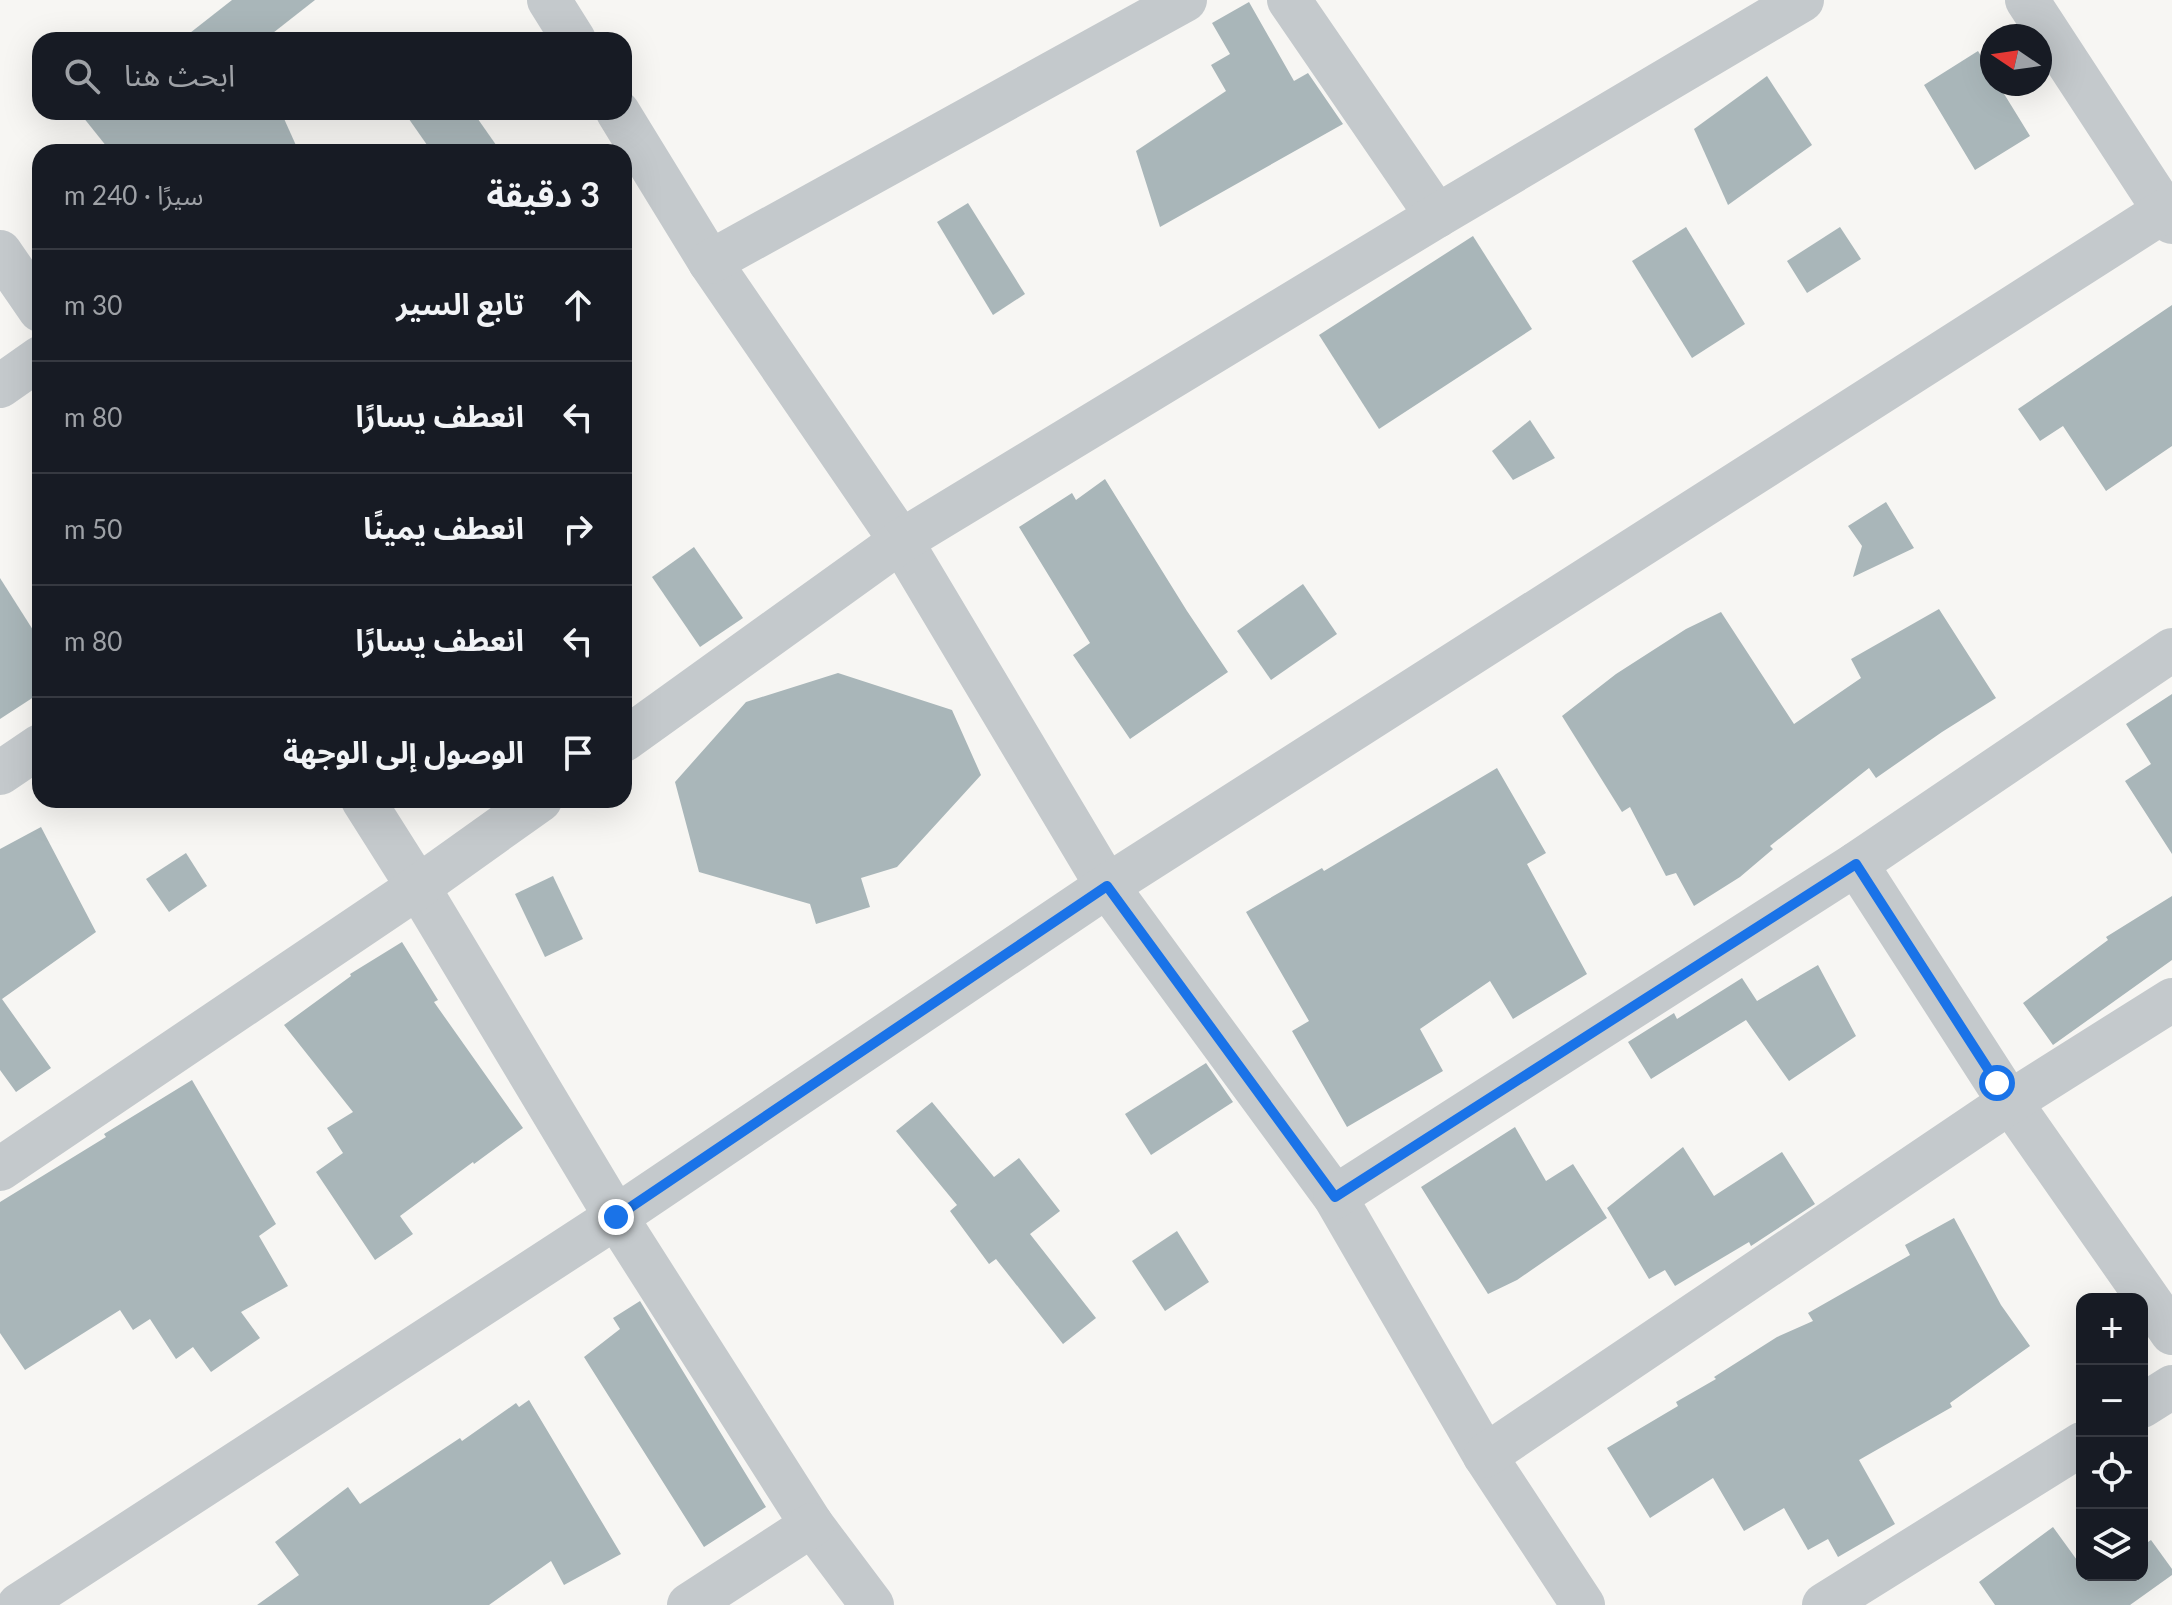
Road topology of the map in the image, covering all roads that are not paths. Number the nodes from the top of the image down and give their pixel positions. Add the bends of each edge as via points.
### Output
1 (1185, 0) edge
2 (1289, 0) edge
3 (1802, 0) edge
4 (2027, 0) edge
5 (552, 1) edge
6 (569, 32) edge
7 (623, 120) edge
8 (2169, 213) edge
9 (1437, 216) junction
10 (0, 252) edge
11 (710, 262) junction
12 (32, 298) edge
13 (32, 364) edge
14 (0, 386) edge
15 (901, 541) junction
16 (2172, 650) edge
17 (632, 734) edge
18 (32, 751) edge
19 (0, 773) edge
20 (368, 808) edge
21 (529, 808) edge
22 (1856, 864) junction
23 (1107, 886) junction
24 (418, 887) junction
25 (2172, 1000) edge
26 (2010, 1102) junction
27 (0, 1169) edge
28 (1335, 1197) junction
29 (616, 1217) junction
30 (2172, 1333) edge
31 (2172, 1387) edge
32 (2148, 1402) edge
33 (2076, 1448) edge
34 (1485, 1456) junction
35 (812, 1525) junction
36 (19, 1605) edge
37 (689, 1605) edge
38 (872, 1605) edge
39 (1583, 1605) edge
40 (1824, 1605) edge

1 - 11 street
2 - 9 street
3 - 9 street
4 - 8 street
5 - 6 street
7 - 11 street
8 - 23 street
9 - 15 street
10 - 12 street
11 - 15 street
13 - 14 street
15 - 17 street
15 - 23 street
16 - 22 street
18 - 19 street
20 - 24 street
21 - 24 street
22 - 26 street
22 - 28 street
23 - 28 street
23 - 29 street
24 - 27 street
24 - 29 street
25 - 26 street
26 - 30 street
26 - 34 street
28 - 34 street
29 - 35 street
29 - 36 street
31 - 32 street
33 - 40 street
34 - 39 street
35 - 37 street
35 - 38 street

